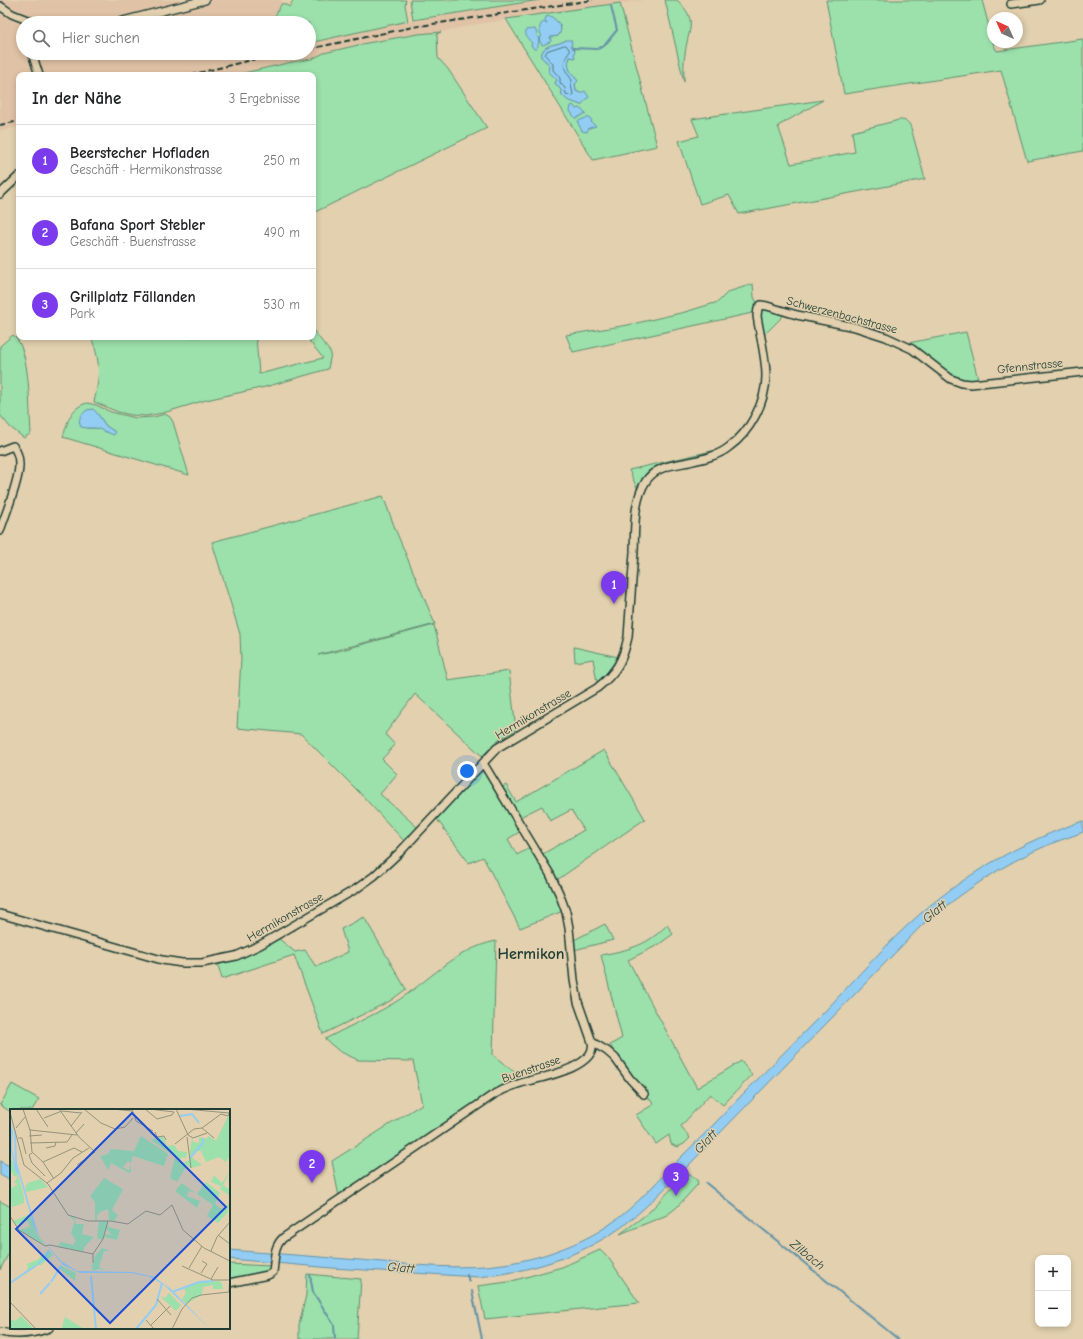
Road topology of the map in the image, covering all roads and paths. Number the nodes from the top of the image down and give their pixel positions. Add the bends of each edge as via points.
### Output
1 (205, 0) edge
2 (1040, 0) edge
3 (1011, 4) dead end
4 (0, 6) edge
5 (17, 16) edge
6 (142, 16) edge
7 (34, 60) edge
8 (38, 72) edge
9 (16, 179) edge
10 (0, 194) edge
11 (759, 307) joint
12 (1083, 372) edge
13 (979, 383) joint
14 (0, 451) edge
15 (0, 531) edge
16 (483, 763) junction
17 (0, 914) edge
18 (592, 1042) junction
19 (644, 1094) dead end
20 (230, 1283) edge
21 (46, 1329) edge
22 (0, 1332) edge

1 - 6 street
2 - 3 street
4 - 5 street
7 - 8 street
9 - 10 street
11 - 13 street, Schwerzenbachstrasse via 767,306 886,337 912,349 956,381
11 - 16 street, Hermikonstrasse via 757,316 766,377 759,408 748,428 730,447 720,453 663,468 651,475 643,487 637,512 628,637 621,662 611,676 597,688 502,745
12 - 13 street, Gfennstrasse
14 - 15 street via 14,446 19,464
16 - 17 street, Hermikonstrasse via 400,852 374,876 280,934 236,956 202,963 172,962
16 - 18 street via 559,893 569,928 578,1002
18 - 19 street via 615,1058
18 - 20 street, Buenstrasse via 593,1051 586,1060 556,1074 510,1086 493,1095 284,1238 277,1245 273,1272
21 - 22 street via 35,1333

